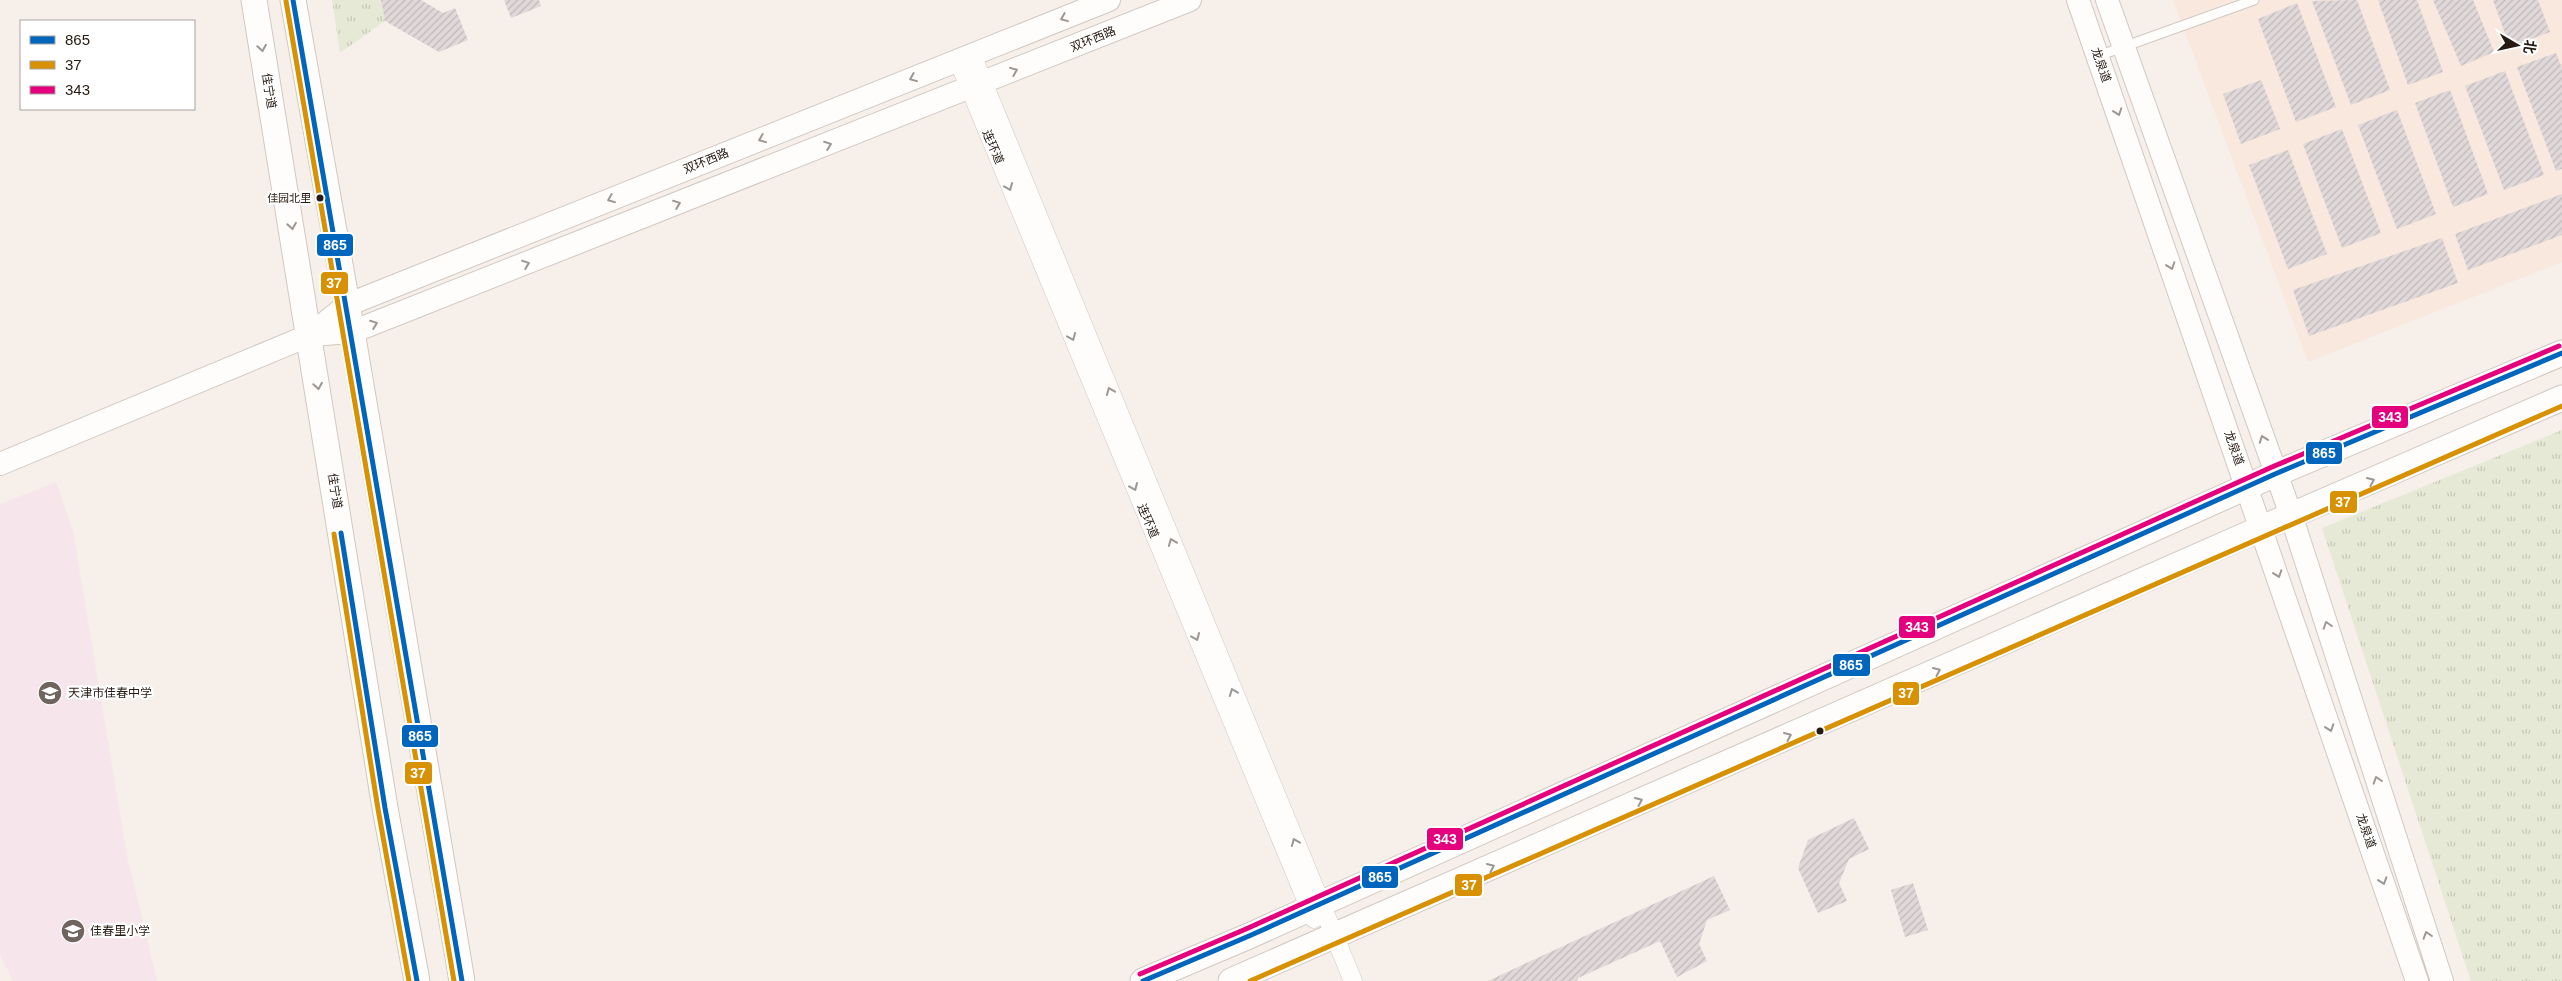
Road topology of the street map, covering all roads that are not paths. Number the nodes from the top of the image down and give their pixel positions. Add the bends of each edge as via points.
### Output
1 (254, 0) edge
2 (293, 0) edge
3 (1109, 0) edge
4 (1190, 0) edge
5 (2078, 0) edge
6 (2107, 0) edge
7 (2254, 0) edge
8 (2123, 47) junction
9 (2098, 56) junction
10 (965, 58) junction
11 (976, 86) junction
12 (347, 305) junction
13 (352, 332) junction
14 (310, 335) junction
15 (2562, 353) edge
16 (2562, 398) edge
17 (0, 464) edge
18 (2275, 474) junction
19 (2247, 487) junction
20 (2291, 515) junction
21 (2262, 528) junction
22 (1315, 906) junction
23 (1329, 938) junction
24 (416, 981) edge
25 (462, 981) edge
26 (1144, 981) edge
27 (1231, 981) edge
28 (1340, 981) edge
29 (1353, 981) edge
30 (2417, 981) edge
31 (2442, 981) edge

1 -> 14 main road, 佳宁道
2 - 12 main road
3 -> 10 street, 双环西路
11 -> 4 street, 双环西路
5 - 9 street, 龙泉道
6 - 8 street, 龙泉道
7 - 8 lane
8 - 9 lane
18 -> 8 street, 龙泉道
9 -> 19 street, 龙泉道
10 - 11 street, 连环道
10 -> 12 street, 双环西路
13 -> 11 street, 双环西路
11 - 22 street, 连环道
12 - 13 main road
12 - 14 street, 双环西路
13 - 14 street, 双环西路
13 - 25 main road
14 - 17 street
14 -> 24 main road, 佳宁道 via 385,808
15 - 18 main road
20 -> 16 main road
18 - 19 main road
18 - 20 street, 龙泉道
19 - 21 street, 龙泉道
19 - 22 main road
20 - 21 main road
31 -> 20 street, 龙泉道
23 -> 21 main road
21 -> 30 street, 龙泉道
22 - 23 street, 连环道
22 - 26 main road
23 - 27 main road
23 - 28 street, 连环道
23 - 29 street

